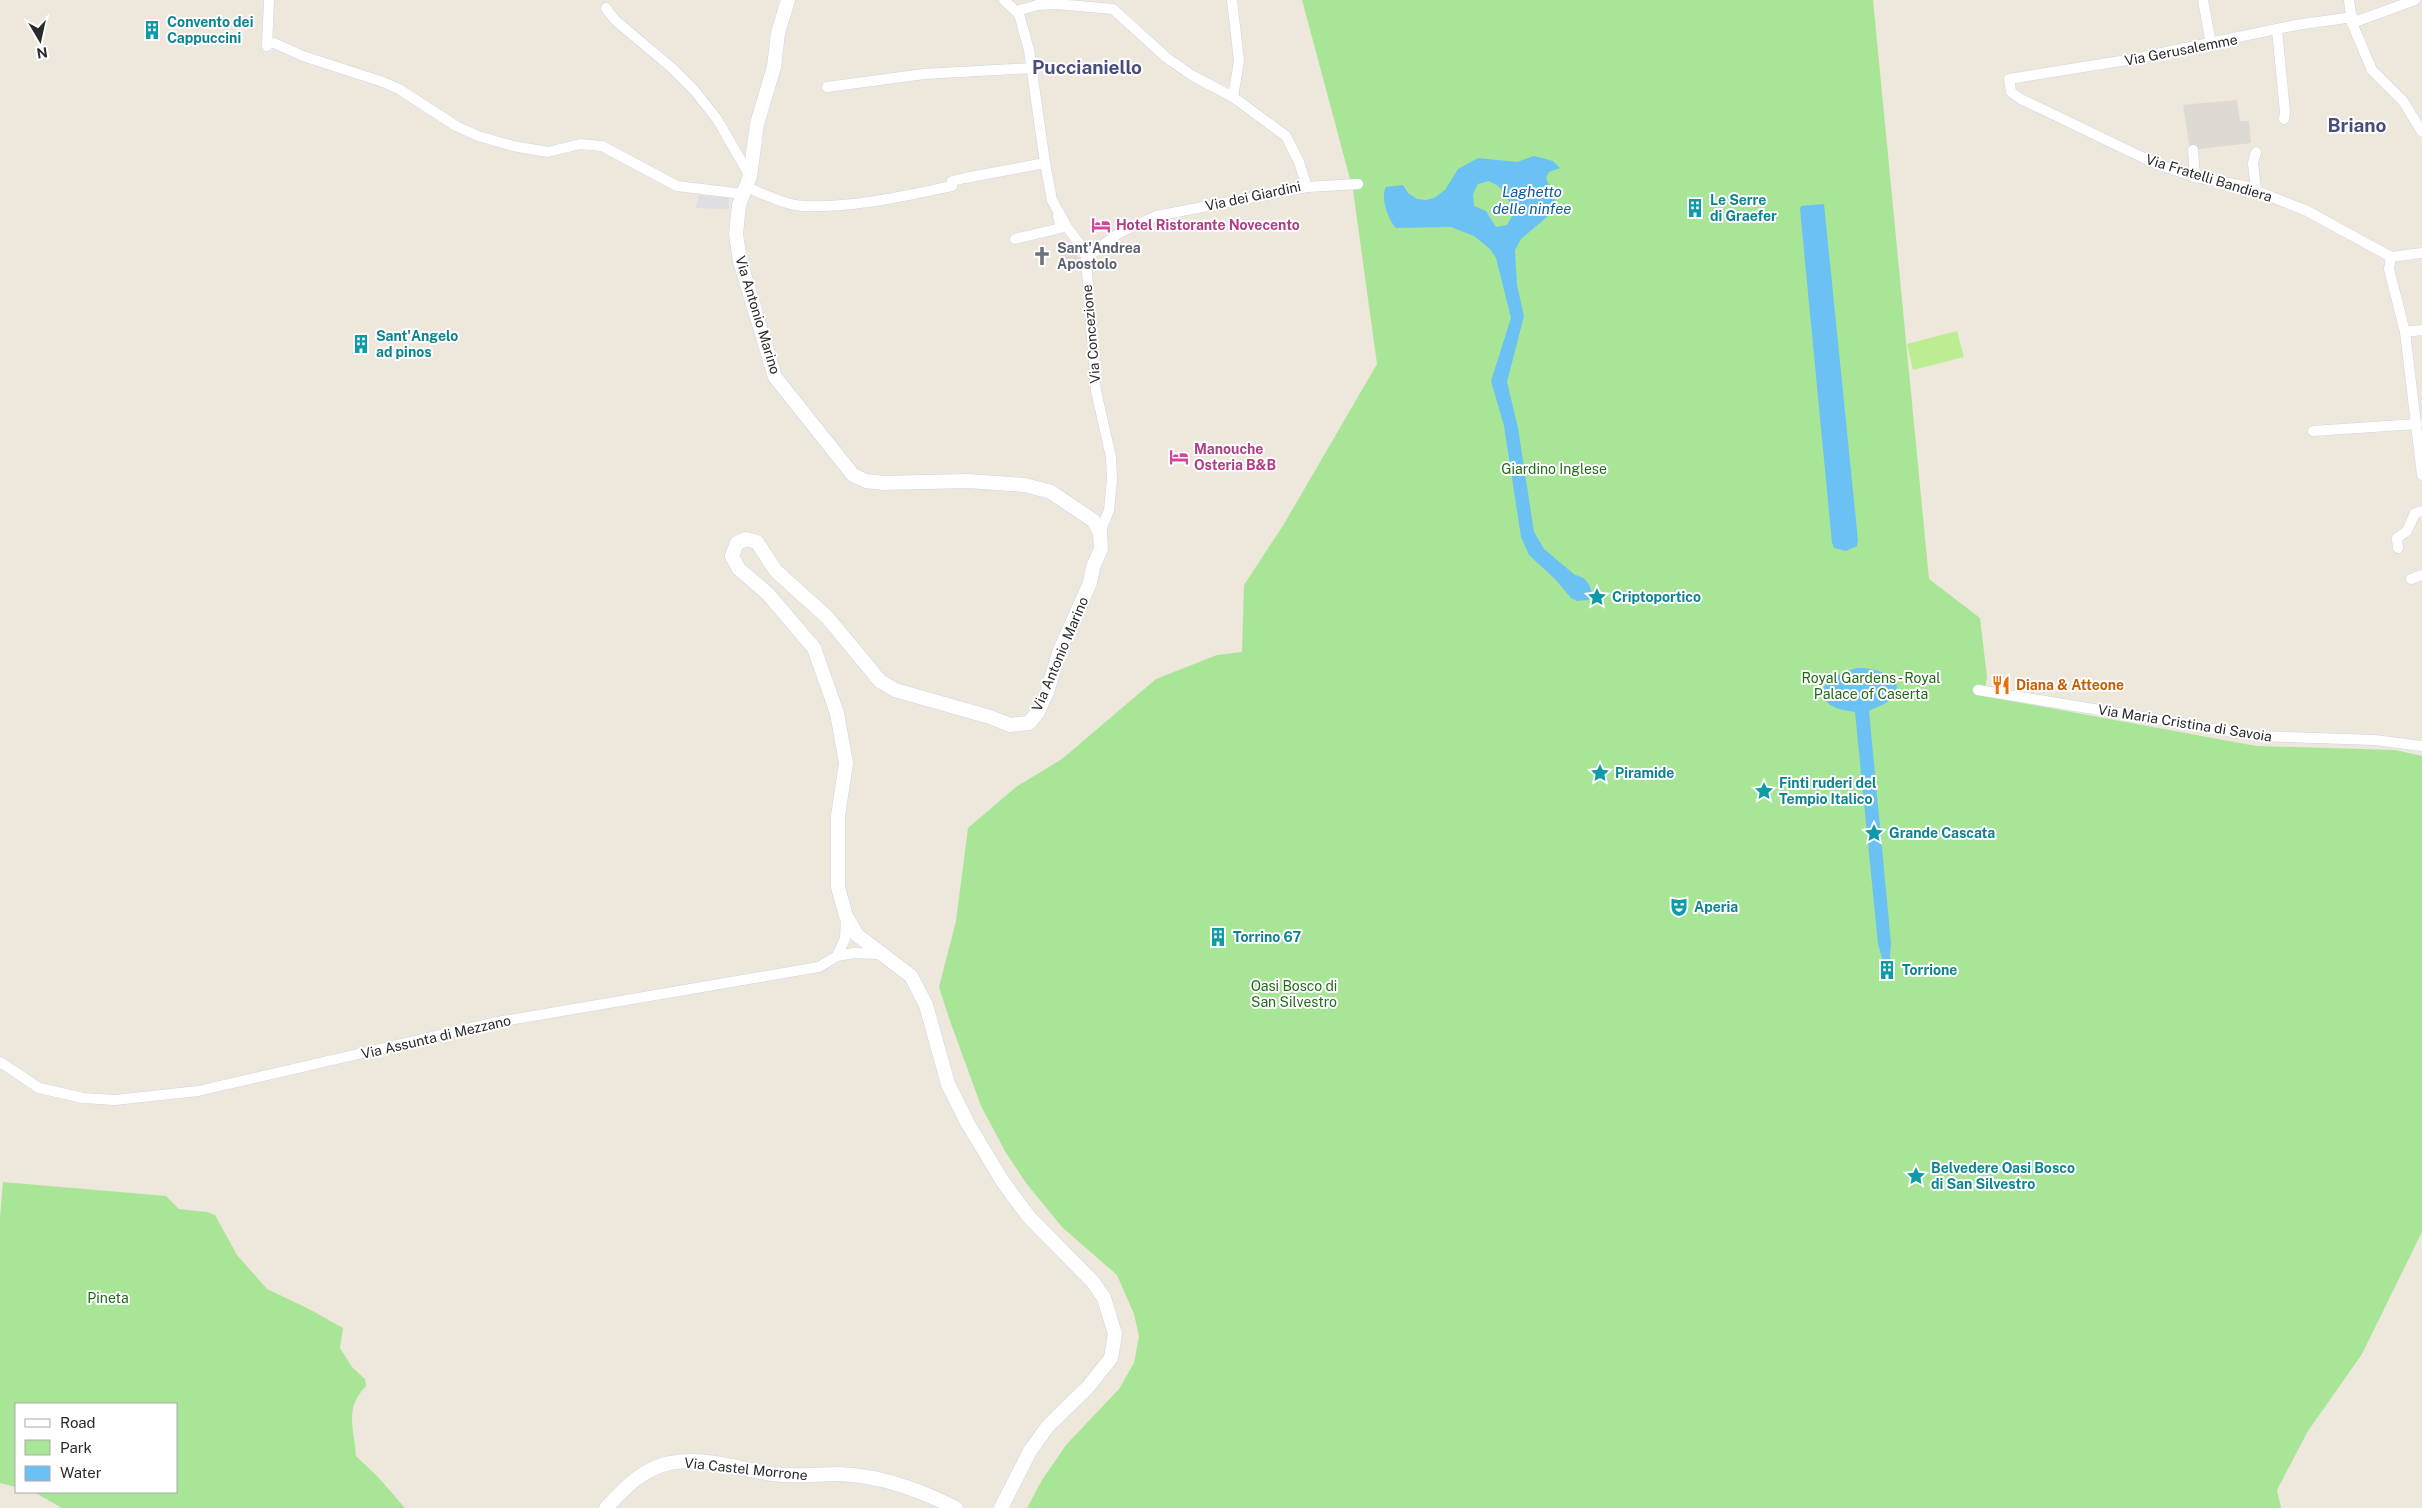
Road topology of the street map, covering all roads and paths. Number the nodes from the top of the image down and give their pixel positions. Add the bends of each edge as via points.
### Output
1 (269, 0) edge
2 (788, 0) edge
3 (1004, 0) edge
4 (1232, 0) edge
5 (2203, 0) edge
6 (2349, 0) edge
7 (2415, 0) edge
8 (606, 8) dead end
9 (1017, 11) junction
10 (2353, 20) junction
11 (2277, 30) junction
12 (2211, 44) junction
13 (1033, 68) junction
14 (2009, 79) joint
15 (827, 87) dead end
16 (1233, 98) junction
17 (2284, 119) dead end
18 (2422, 132) edge
19 (2193, 150) dead end
20 (2256, 152) dead end
21 (1045, 163) junction
22 (2195, 176) junction
23 (1358, 184) dead end
24 (746, 185) junction
25 (1307, 187) junction
26 (2256, 190) junction
27 (1057, 210) junction
28 (1015, 239) dead end
29 (2422, 253) edge
30 (2391, 257) junction
31 (1086, 258) junction
32 (2422, 330) edge
33 (2405, 332) junction
34 (2417, 424) junction
35 (2313, 431) dead end
36 (2421, 456) edge
37 (2422, 475) edge
38 (2422, 511) edge
39 (1100, 533) junction
40 (2398, 548) dead end
41 (2422, 575) edge
42 (2411, 579) dead end
43 (1978, 690) dead end
44 (2422, 746) edge
45 (846, 916) junction
46 (886, 955) junction
47 (837, 956) junction
48 (0, 1062) edge
49 (606, 1508) edge
50 (956, 1508) edge
51 (1001, 1508) edge

1 - 24 street via 270,44 391,86 478,136 548,152 580,144 602,146 677,186
2 - 24 street, Via Antonio Marino via 778,33 774,67 757,124
3 - 9 street
4 - 16 street via 1239,61
5 - 12 street
6 - 10 street
7 - 10 street, Via Gerusalemme
8 - 24 street via 615,20 672,68 699,96 721,125
9 - 13 street, Via Concezione
9 - 16 street, Via dei Giardini via 1056,4 1113,9 1167,58
10 - 11 street, Via Gerusalemme
10 - 18 street via 2372,70 2403,101
11 - 12 street, Via Gerusalemme
11 - 17 street
12 - 14 street, Via Gerusalemme
13 - 15 street via 924,74
13 - 21 street, Via Concezione
14 - 22 street, Via Fratelli Bandiera via 2011,92 2021,99 2152,162
16 - 25 street, Via dei Giardini via 1286,136 1300,162
19 - 22 street
20 - 26 street via 2253,163
21 - 24 street via 952,181 952,186 877,202 804,206
21 - 27 street, Via Concezione
22 - 26 street, Via Fratelli Bandiera
23 - 25 street
24 - 39 street, Via Antonio Marino via 736,234 740,261 772,369 853,475 883,483 968,481 1025,485 1051,492 1072,505 1094,521
25 - 31 street, Via dei Giardini via 1156,216 1119,233
26 - 30 street, Via Fratelli Bandiera via 2307,211
27 - 28 street via 1060,228
27 - 31 street, Via Concezione via 1077,238
29 - 30 street
30 - 33 street via 2389,269
31 - 39 street, Via Concezione via 1096,392 1111,457 1109,510
32 - 33 street
33 - 34 street
34 - 35 street
34 - 36 street
36 - 37 street
38 - 40 street via 2415,513 2407,532 2397,538
39 - 45 street, Via Antonio Marino via 1101,549 1090,584 1060,650 1047,692 1029,723 1010,725 895,690 880,681 827,616 776,571 756,542 746,539 737,543 732,556 739,569 768,594 814,648 837,713 846,763 838,816 838,887
41 - 42 street
43 - 44 street, Via Maria Cristina di Savoia via 2257,736 2375,740
45 - 46 street, Via Antonio Marino via 858,935
45 - 47 street via 845,939
46 - 47 street via 854,953
46 - 51 street via 911,976 926,1006 948,1084 984,1152 1029,1218 1093,1282 1104,1298 1115,1334 1111,1358 1048,1426 1030,1452
47 - 48 street, Via Assunta di Mezzano via 819,968 492,1023 198,1091 115,1100 75,1096 39,1088
49 - 50 street, Via Castel Morrone via 643,1474 670,1463 690,1462 791,1476 865,1476 906,1486

